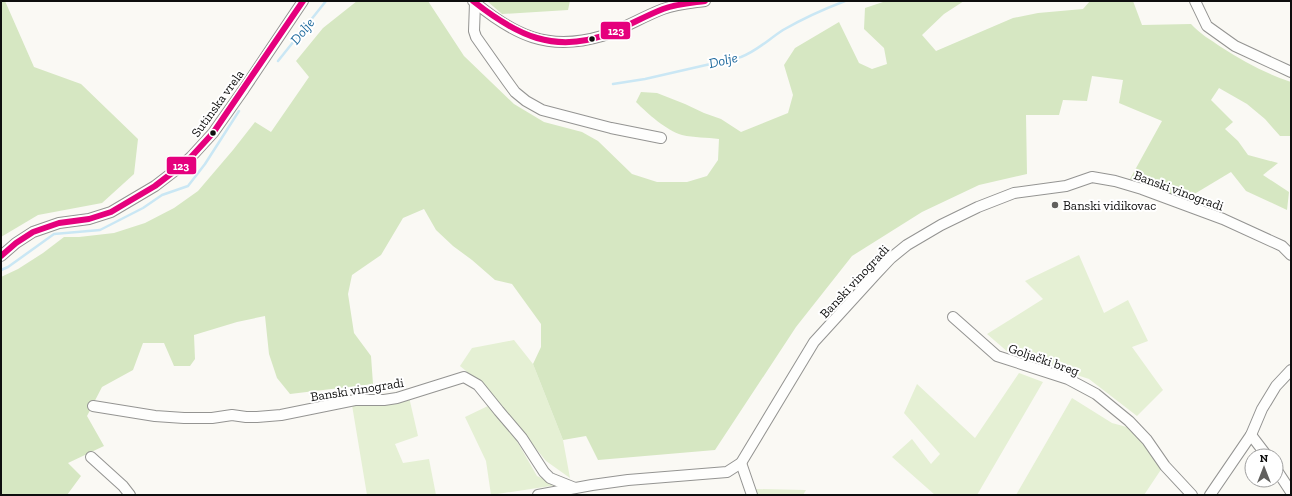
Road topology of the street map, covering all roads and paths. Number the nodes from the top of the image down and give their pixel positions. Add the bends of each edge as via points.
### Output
1 (303, 1) edge
2 (705, 1) edge
3 (1195, 1) edge
4 (474, 2) edge
5 (1291, 72) edge
6 (661, 138) dead end
7 (1291, 255) edge
8 (1, 256) edge
9 (953, 317) dead end
10 (1291, 370) edge
11 (93, 406) dead end
12 (1251, 435) junction
13 (1261, 448) edge
14 (91, 457) dead end
15 (741, 463) junction
16 (1284, 481) edge
17 (575, 488) junction
18 (1291, 492) edge
19 (130, 495) edge
20 (538, 495) edge
21 (752, 495) edge
22 (1192, 495) edge
23 (1210, 495) edge

1 - 8 street, Sutinska vrela via 213,133 181,166 155,186 111,212 89,219 59,223 33,232 16,242
2 - 4 street via 677,5 602,36 571,42 550,42 531,38 508,27
3 - 5 street via 1207,26 1235,46
4 - 6 street via 476,37 506,81 526,101 557,115
7 - 15 street, Banski vinogradi via 1282,246 1223,219 1115,181 1092,178 1066,186 1014,193 941,225 891,258 814,342
9 - 22 street, Goljački breg via 997,356 1068,378 1096,394 1130,421 1165,466
10 - 12 street via 1276,386
11 - 17 street, Banski vinogradi via 155,416 257,417 281,415 355,400 396,398 464,377 478,385 500,410 550,478
12 - 13 street
12 - 23 street
14 - 19 street
15 - 17 street via 728,472 649,477
15 - 21 street
16 - 18 street
17 - 20 street

